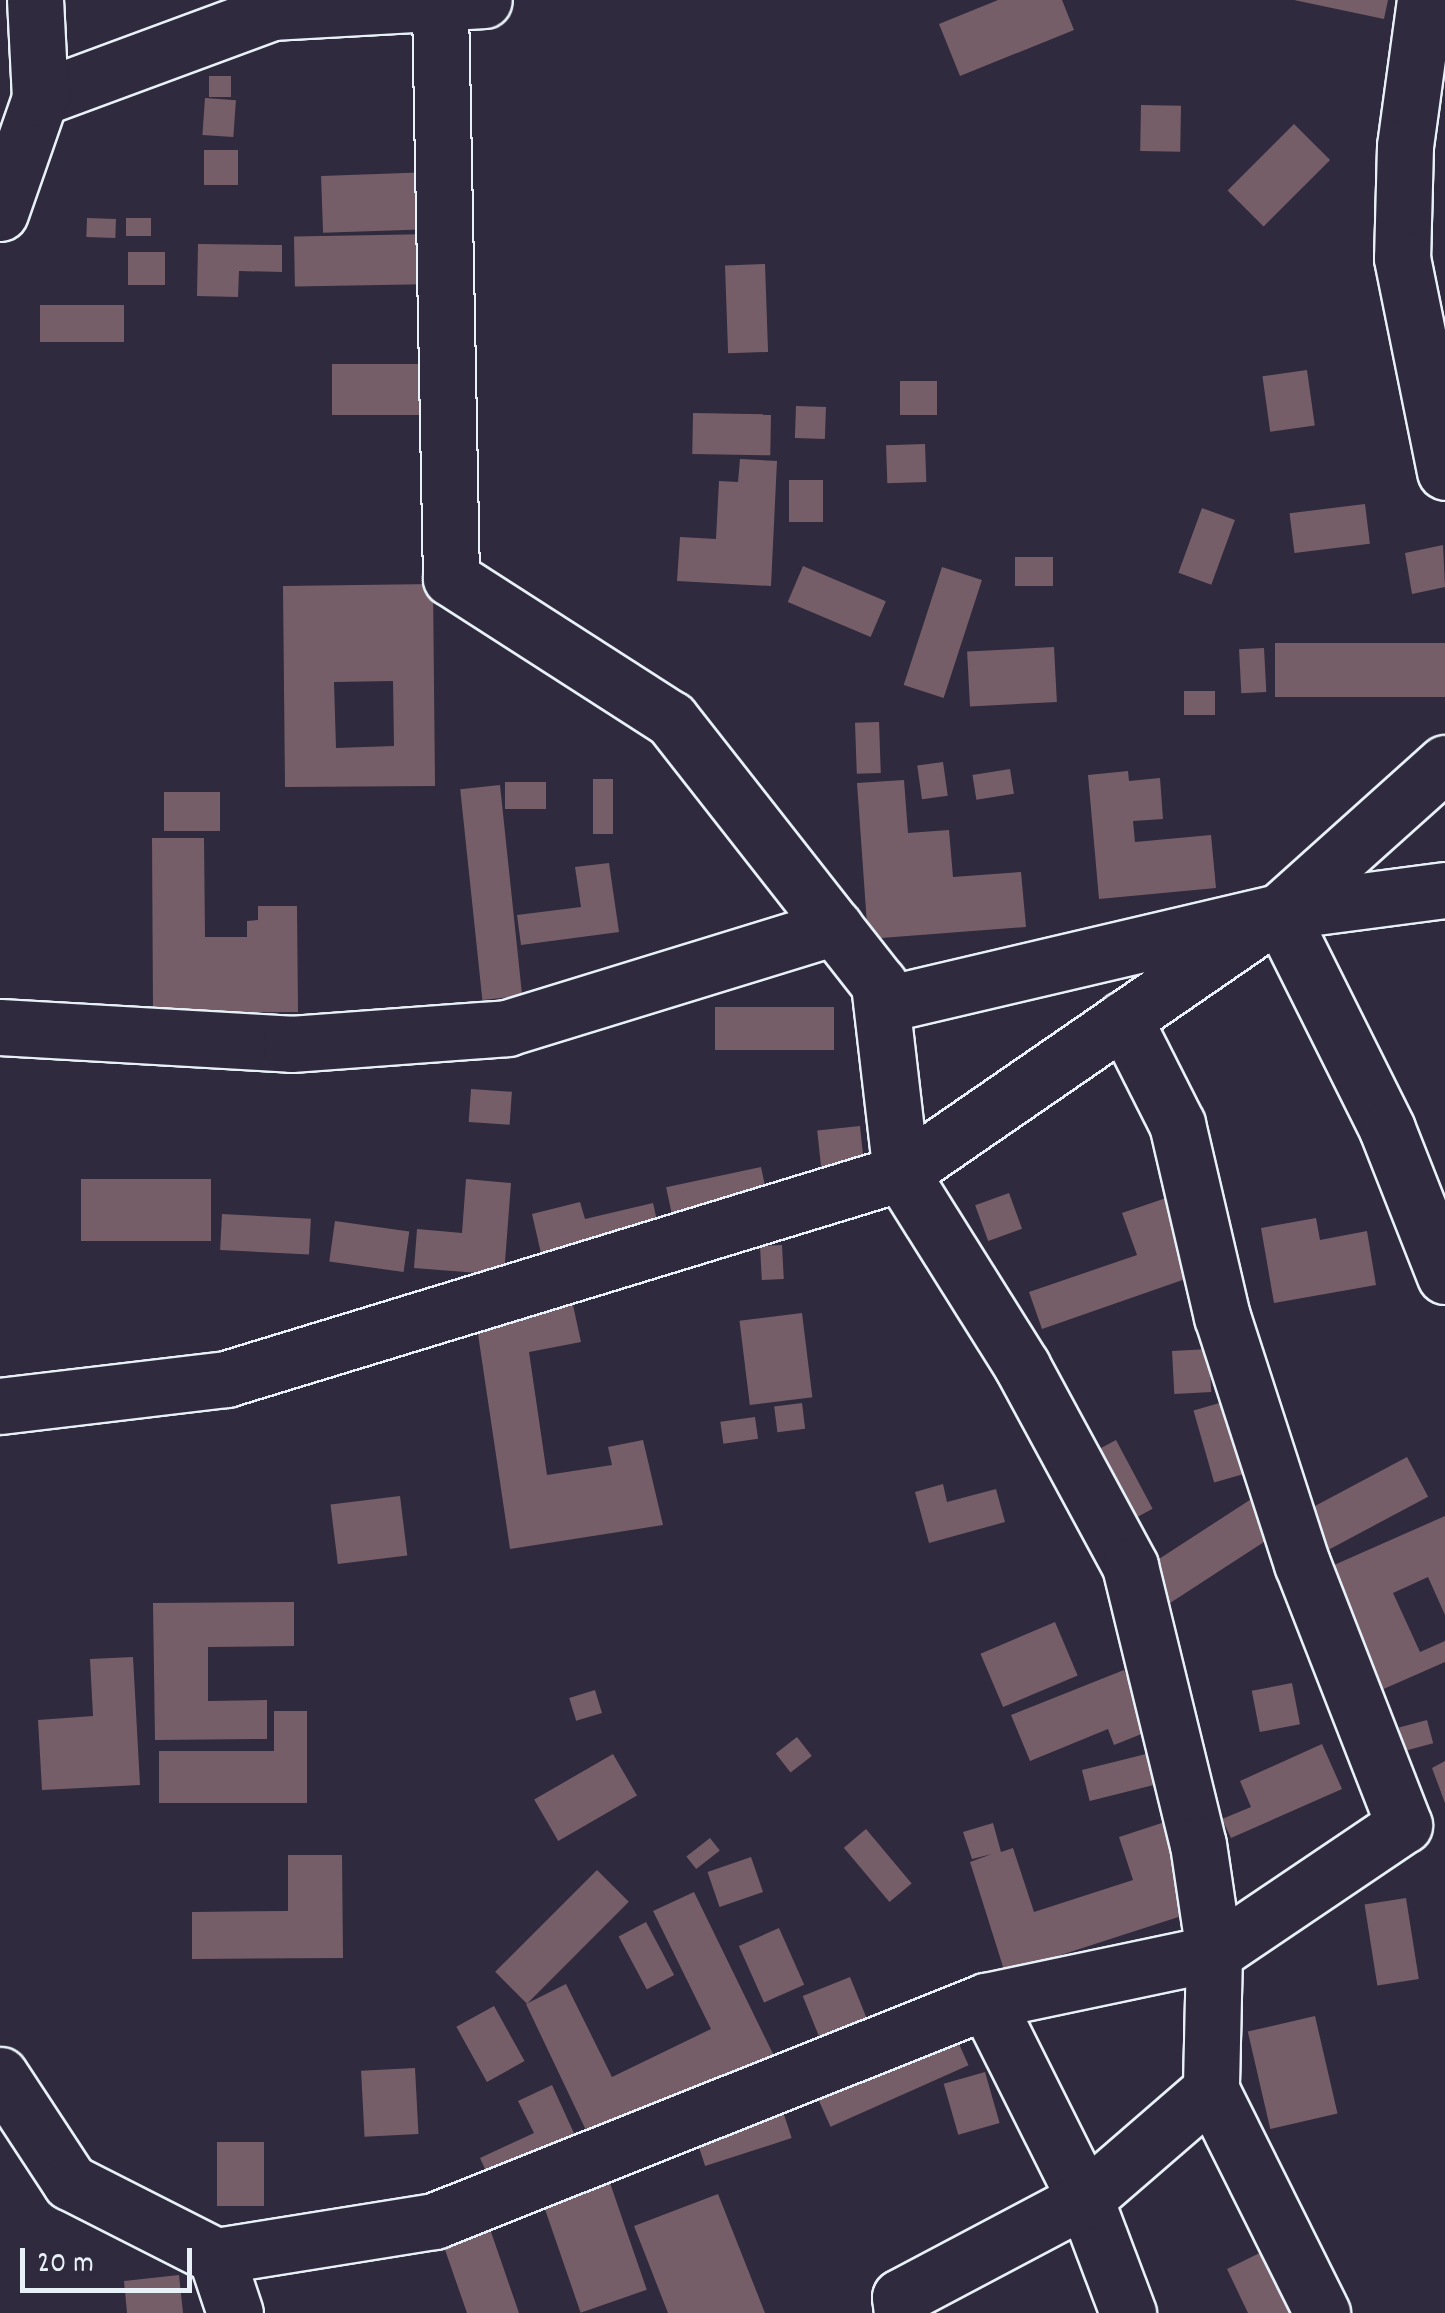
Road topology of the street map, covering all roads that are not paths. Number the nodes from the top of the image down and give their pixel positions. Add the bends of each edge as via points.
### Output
1 (34, 0) edge
2 (1425, 0) edge
3 (462, 3) edge
4 (40, 98) junction
5 (0, 213) edge
6 (1445, 472) edge
7 (1445, 763) edge
8 (1445, 890) edge
9 (1279, 912) junction
10 (834, 927) junction
11 (882, 1005) junction
12 (1124, 1019) junction
13 (0, 1028) edge
14 (901, 1174) junction
15 (1445, 1276) edge
16 (0, 1406) edge
17 (1214, 1953) junction
18 (986, 2001) junction
19 (0, 2075) edge
20 (1211, 2090) junction
21 (1085, 2198) junction
22 (216, 2256) junction
23 (889, 2308) edge
24 (235, 2313) edge
25 (1128, 2313) edge
26 (1322, 2313) edge

1 - 4 street
2 - 6 street via 1404,146 1402,258
3 - 4 street via 272,12
3 - 10 street via 451,578 671,719
4 - 5 street
7 - 9 street
8 - 9 street
9 - 11 street
9 - 12 street
9 - 15 street via 1387,1130
10 - 11 street via 879,984
10 - 13 street via 507,1028 291,1044
11 - 14 street
12 - 14 street
12 - 17 street via 1177,1124 1234,1355 1302,1564 1404,1825
14 - 16 street via 226,1380
14 - 17 street via 1022,1366 1130,1566 1198,1844
17 - 18 street
17 - 20 street
18 - 21 street
18 - 22 street via 434,2220
19 - 22 street via 70,2182
20 - 21 street
20 - 26 street
21 - 23 street
21 - 25 street
22 - 24 street

